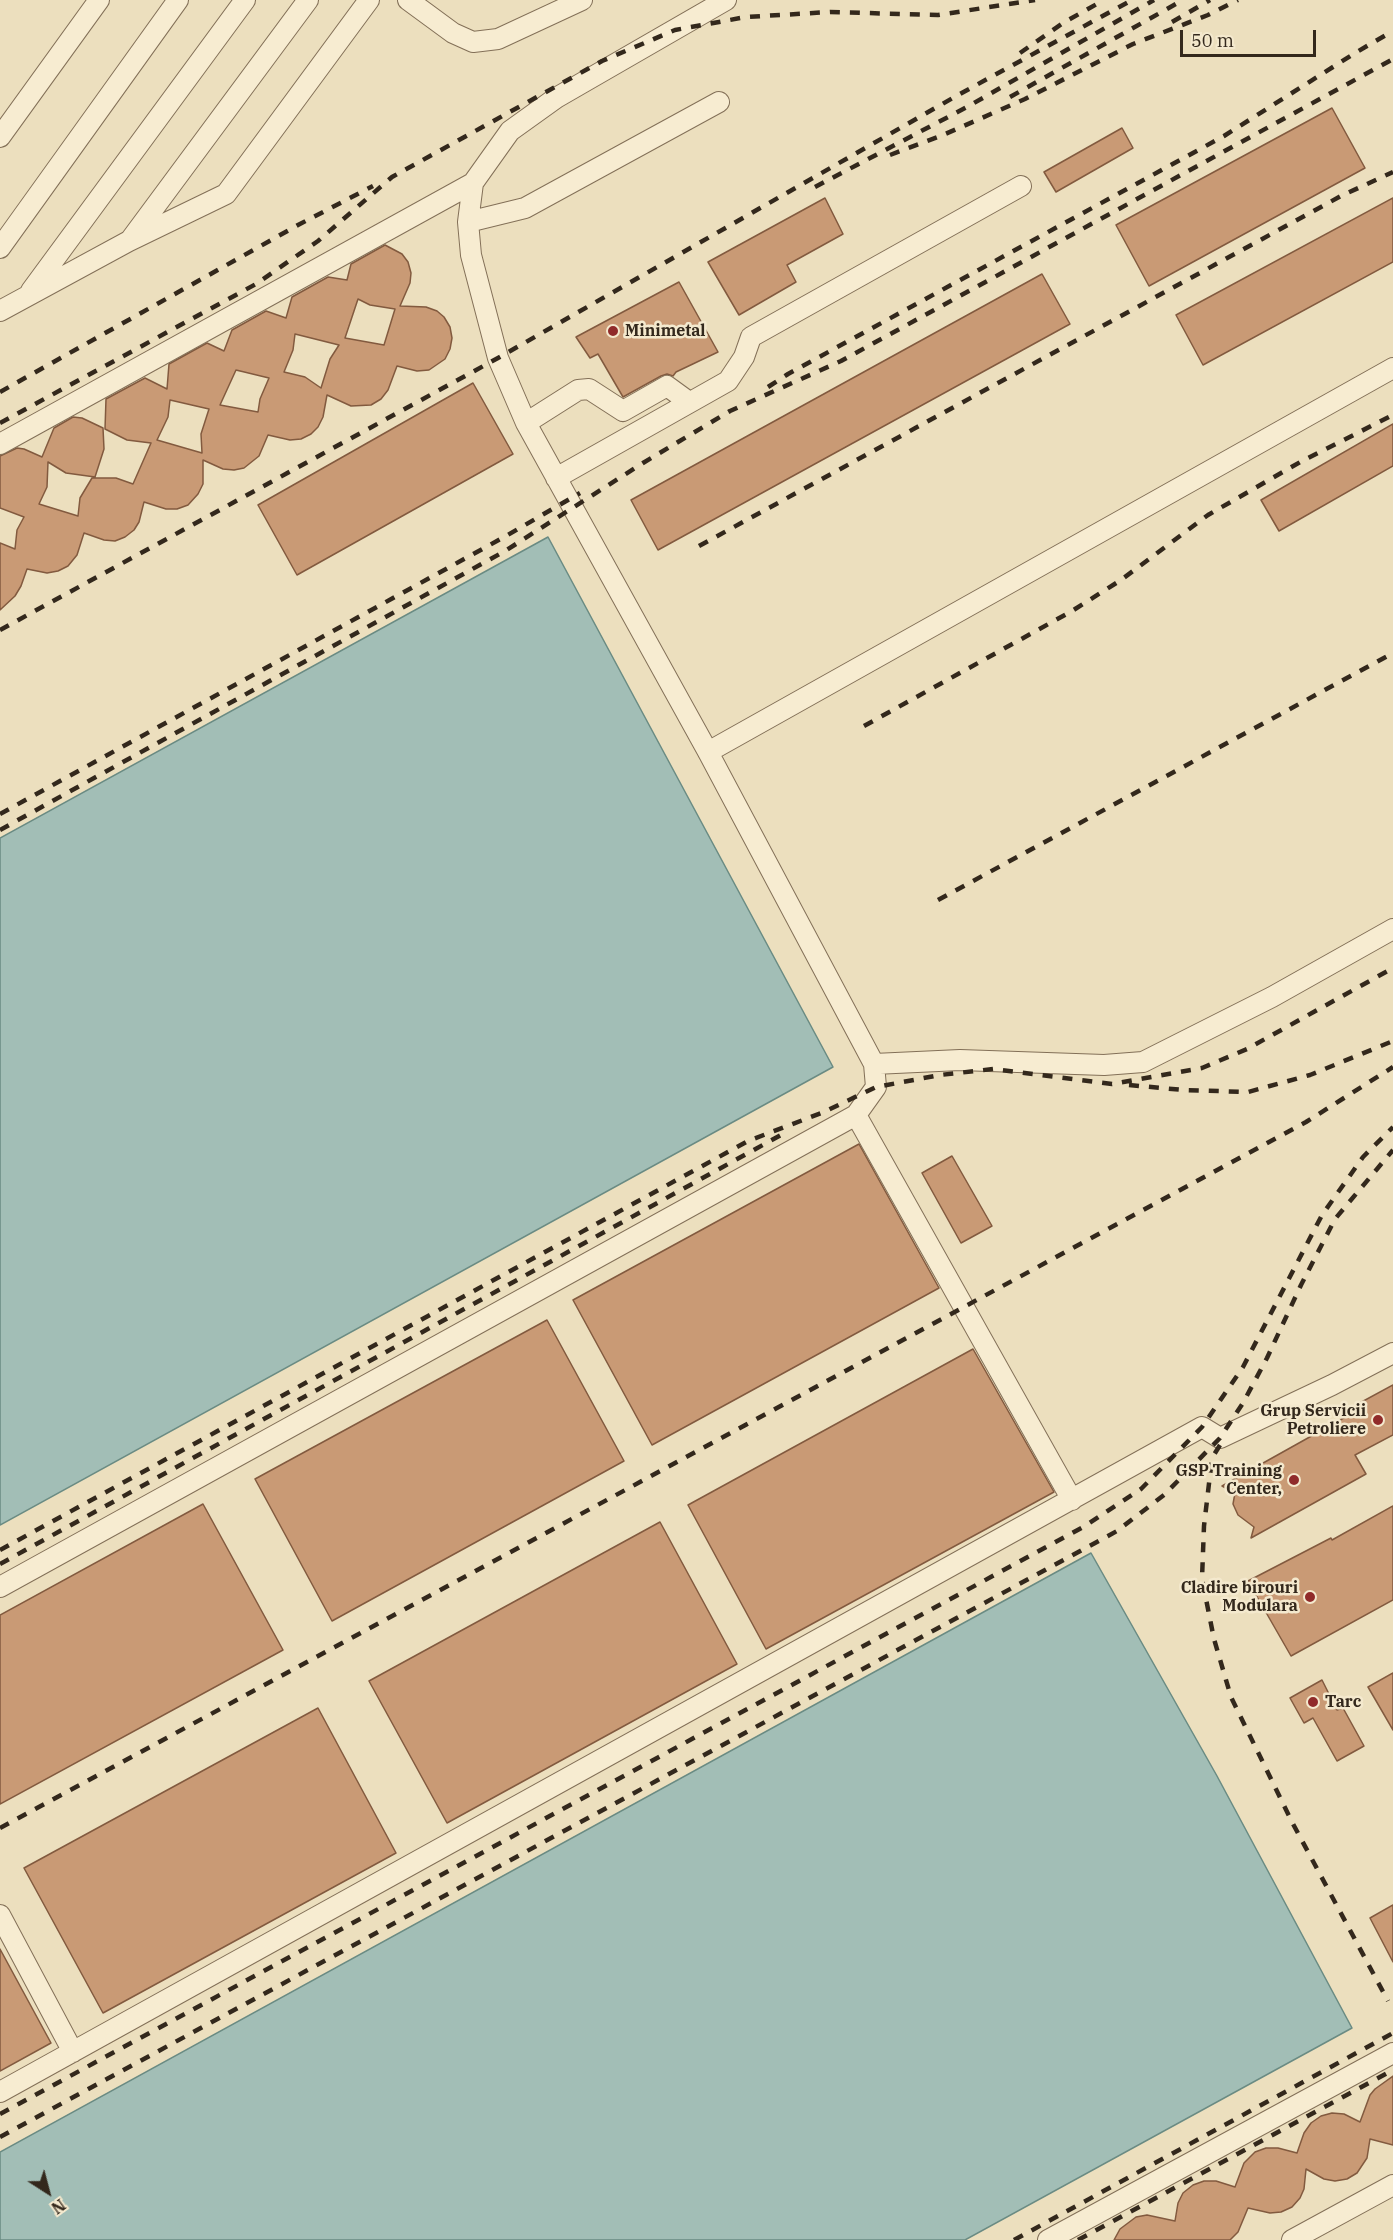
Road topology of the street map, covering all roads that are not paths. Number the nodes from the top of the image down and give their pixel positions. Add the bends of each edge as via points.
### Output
1 (99, 0) edge
2 (178, 0) edge
3 (244, 0) edge
4 (309, 0) edge
5 (369, 0) edge
6 (408, 0) edge
7 (582, 0) edge
8 (726, 0) edge
9 (719, 102) dead end
10 (0, 137) edge
11 (473, 183) junction
12 (1021, 186) dead end
13 (468, 222) junction
14 (129, 241) junction
15 (0, 248) edge
16 (27, 296) junction
17 (0, 311) edge
18 (1393, 368) edge
19 (689, 402) junction
20 (526, 423) junction
21 (0, 444) edge
22 (556, 478) junction
23 (708, 752) junction
24 (1393, 929) edge
25 (874, 1064) junction
26 (856, 1114) junction
27 (1393, 1353) edge
28 (1072, 1500) junction
29 (0, 1587) edge
30 (0, 1915) edge
31 (73, 2052) junction
32 (1393, 2053) edge
33 (0, 2092) edge
34 (1393, 2185) edge
35 (1048, 2240) edge
36 (1292, 2240) edge

1 - 10 street
2 - 15 street
3 - 16 street
4 - 14 street
5 - 14 street via 226,194
6 - 7 street via 453,33 473,42 498,39
8 - 11 street via 546,105 510,131
9 - 13 street via 525,208
11 - 13 street
11 - 21 street
12 - 19 street via 751,337 744,357 728,381
13 - 20 street via 471,255 498,358
14 - 16 street
16 - 17 street
18 - 23 street
19 - 20 street via 667,386 623,411 589,389 578,390
19 - 22 street
20 - 22 street
22 - 23 street
23 - 25 street
24 - 25 street via 1272,997 1143,1062 1104,1065 960,1060
25 - 26 street via 876,1087
26 - 28 street
26 - 29 street
27 - 28 street via 1220,1438 1202,1427
28 - 31 street
30 - 31 street
31 - 33 street
32 - 35 street
34 - 36 street

